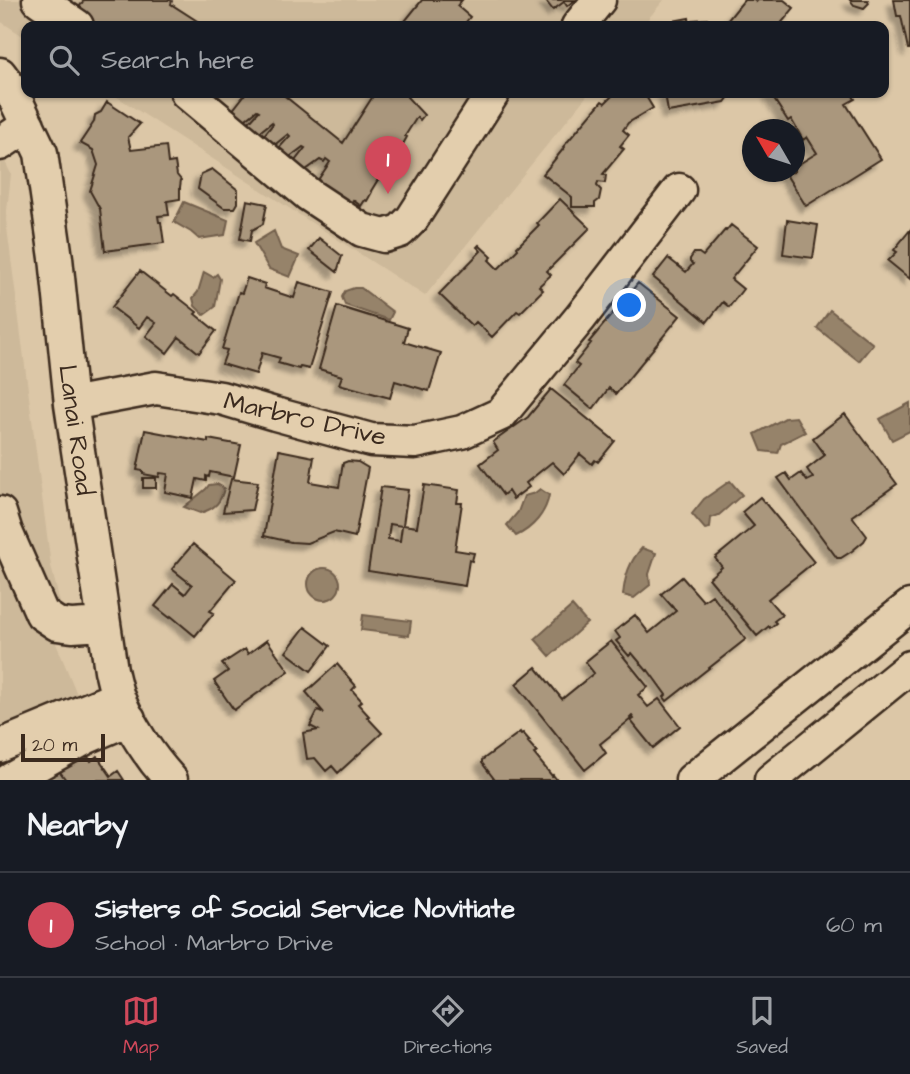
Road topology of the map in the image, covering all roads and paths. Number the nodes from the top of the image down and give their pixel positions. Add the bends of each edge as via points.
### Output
1 (39, 0) edge
2 (599, 0) edge
3 (70, 21) edge
4 (582, 21) edge
5 (0, 74) edge
6 (193, 98) edge
7 (490, 98) edge
8 (28, 125) junction
9 (0, 144) edge
10 (679, 190) dead end
11 (71, 404) junction
12 (0, 513) edge
13 (910, 606) edge
14 (103, 624) junction
15 (862, 643) junction
16 (902, 674) edge
17 (124, 708) junction
18 (0, 746) edge
19 (10, 780) edge
20 (171, 780) edge
21 (692, 780) edge
22 (771, 780) edge

1 - 3 street
2 - 4 street
5 - 8 street, Lanai Road
6 - 7 street via 309,195 362,230 384,236 400,232 412,219
8 - 9 street
8 - 11 street, Lanai Road via 41,153
10 - 11 street, Marbro Drive via 501,414 462,432 415,442 372,440 222,398 156,388
11 - 14 street, Lanai Road
12 - 14 street via 42,614 57,624
13 - 15 street
14 - 17 street, Lanai Road
15 - 16 street
15 - 21 street
16 - 22 street
17 - 18 street
17 - 19 street via 87,737
17 - 20 street, Lanai Road via 154,761

